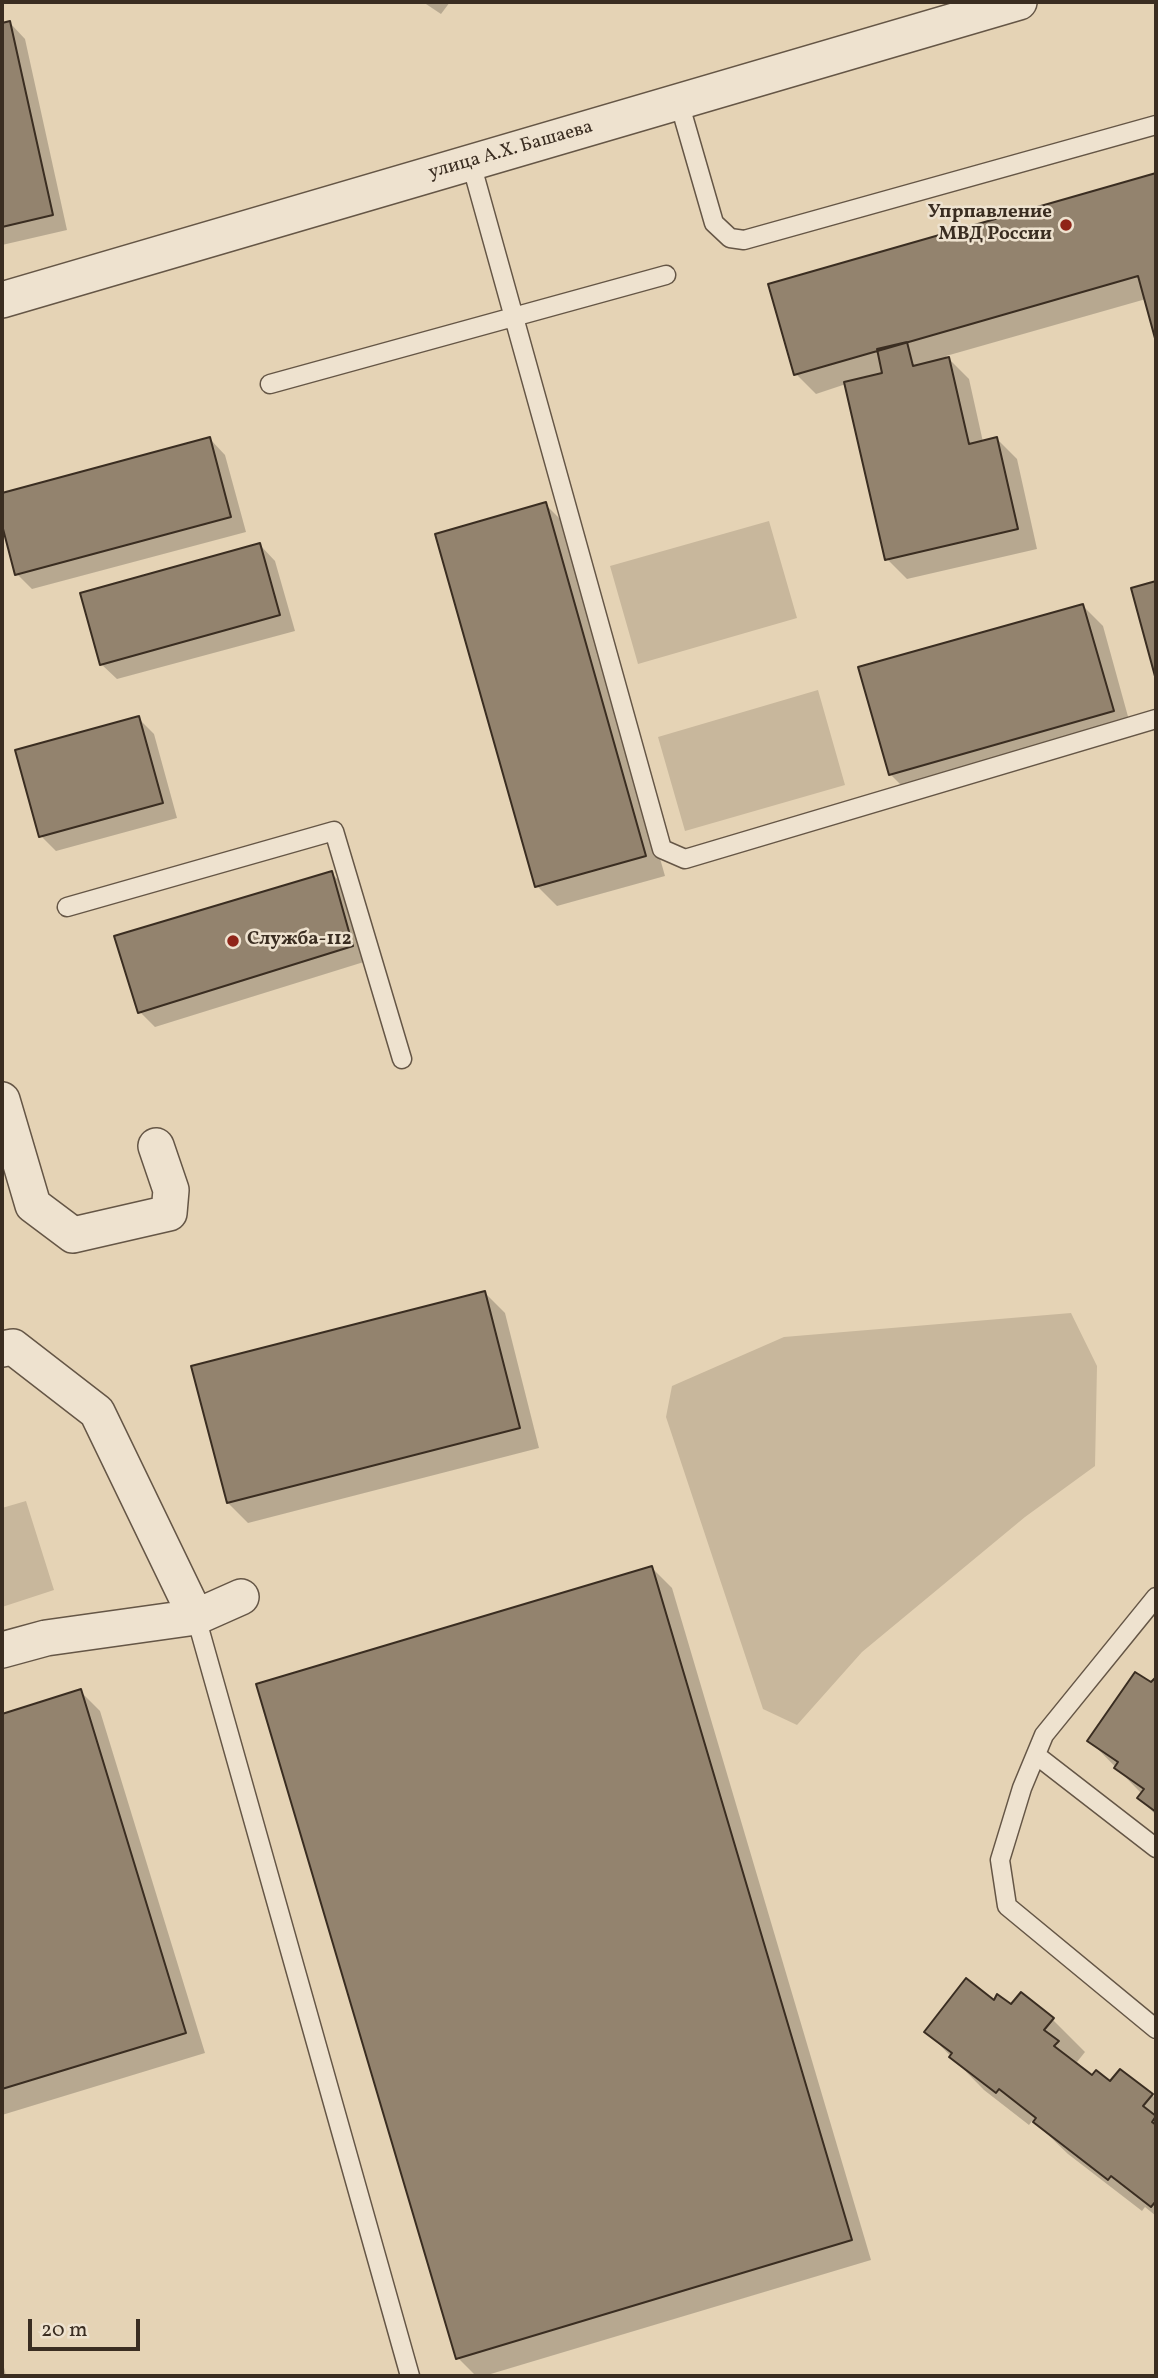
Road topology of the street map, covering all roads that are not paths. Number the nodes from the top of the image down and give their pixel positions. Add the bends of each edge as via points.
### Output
1 (1019, 2) edge
2 (679, 102) junction
3 (1156, 125) edge
4 (471, 163) junction
5 (666, 275) dead end
6 (2, 300) edge
7 (514, 317) junction
8 (270, 384) dead end
9 (1156, 719) edge
10 (67, 907) dead end
11 (402, 1059) dead end
12 (2, 1100) edge
13 (156, 1146) dead end
14 (2, 1349) edge
15 (241, 1597) dead end
16 (1156, 1597) edge
17 (196, 1617) junction
18 (2, 1650) edge
19 (1036, 1755) junction
20 (1156, 1848) edge
21 (1156, 2029) edge
22 (410, 2376) edge

1 - 2 street, улица А.Х. Башаева
2 - 3 lane via 715,223 730,238 744,240
2 - 4 street, улица А.Х. Башаева
4 - 6 street, улица А.Х. Башаева
4 - 7 lane
5 - 7 lane
7 - 8 lane
7 - 9 lane via 662,849 685,859
10 - 11 lane via 334,831
12 - 13 street via 33,1205 73,1235 169,1213 171,1190
14 - 17 street via 13,1347 97,1412
15 - 17 street
16 - 19 lane via 1044,1735
17 - 18 street via 46,1638
17 - 22 lane
19 - 20 lane
19 - 21 lane via 1000,1860 1007,1906

